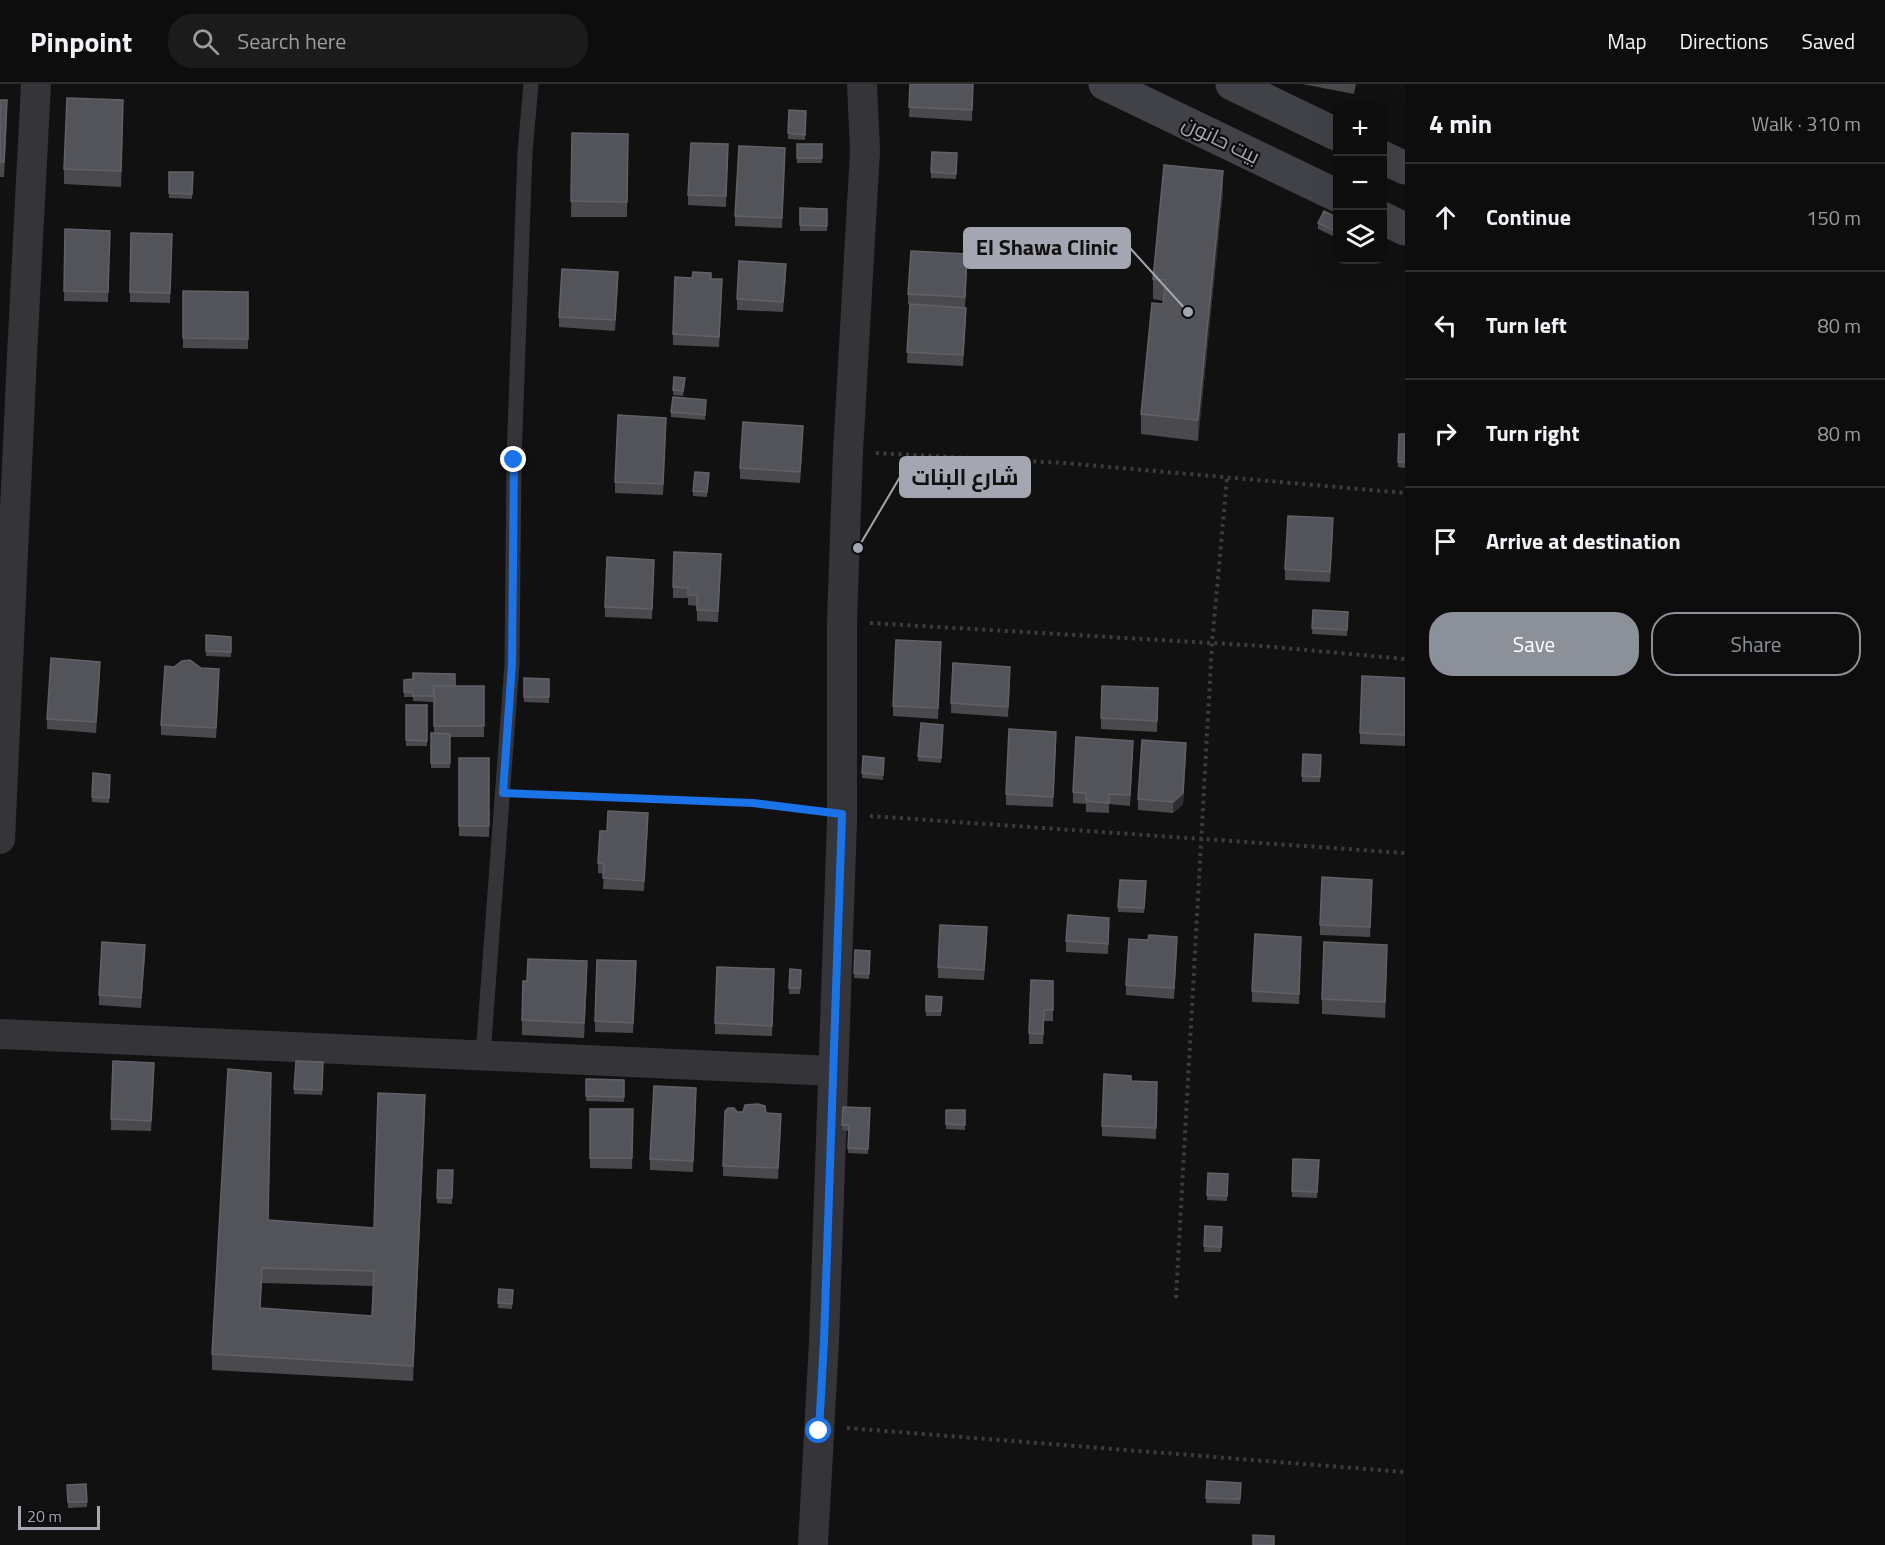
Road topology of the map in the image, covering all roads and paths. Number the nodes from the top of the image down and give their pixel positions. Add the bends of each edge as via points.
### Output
1 (36, 84) edge
2 (531, 84) edge
3 (862, 84) edge
4 (1105, 84) edge
5 (1232, 84) edge
6 (1333, 133) edge
7 (1387, 159) edge
8 (1405, 168) edge
9 (1333, 194) edge
10 (1387, 220) edge
11 (1405, 229) edge
12 (848, 452) junction
13 (1227, 478) junction
14 (1405, 494) edge
15 (842, 621) junction
16 (1212, 643) junction
17 (1405, 659) edge
18 (503, 793) junction
19 (842, 814) junction
20 (0, 839) edge
21 (1201, 839) junction
22 (1405, 853) edge
23 (0, 1034) edge
24 (483, 1055) junction
25 (833, 1071) junction
26 (1176, 1298) dead end
27 (819, 1426) junction
28 (1405, 1472) edge
29 (813, 1545) edge

1 - 20 street
2 - 18 lane via 514,460 512,664
3 - 12 street via 865,151
4 - 9 main road, بيت حانون
5 - 6 main road
7 - 8 main road
10 - 11 main road
12 - 13 path via 1064,463
12 - 15 street
13 - 14 path
13 - 16 path
15 - 16 path
15 - 19 street
16 - 17 path
16 - 21 path
18 - 19 path via 753,803
18 - 24 lane
19 - 21 path
19 - 25 street
21 - 22 path
21 - 26 path
23 - 24 street
24 - 25 street
25 - 27 street
27 - 28 path
27 - 29 street

